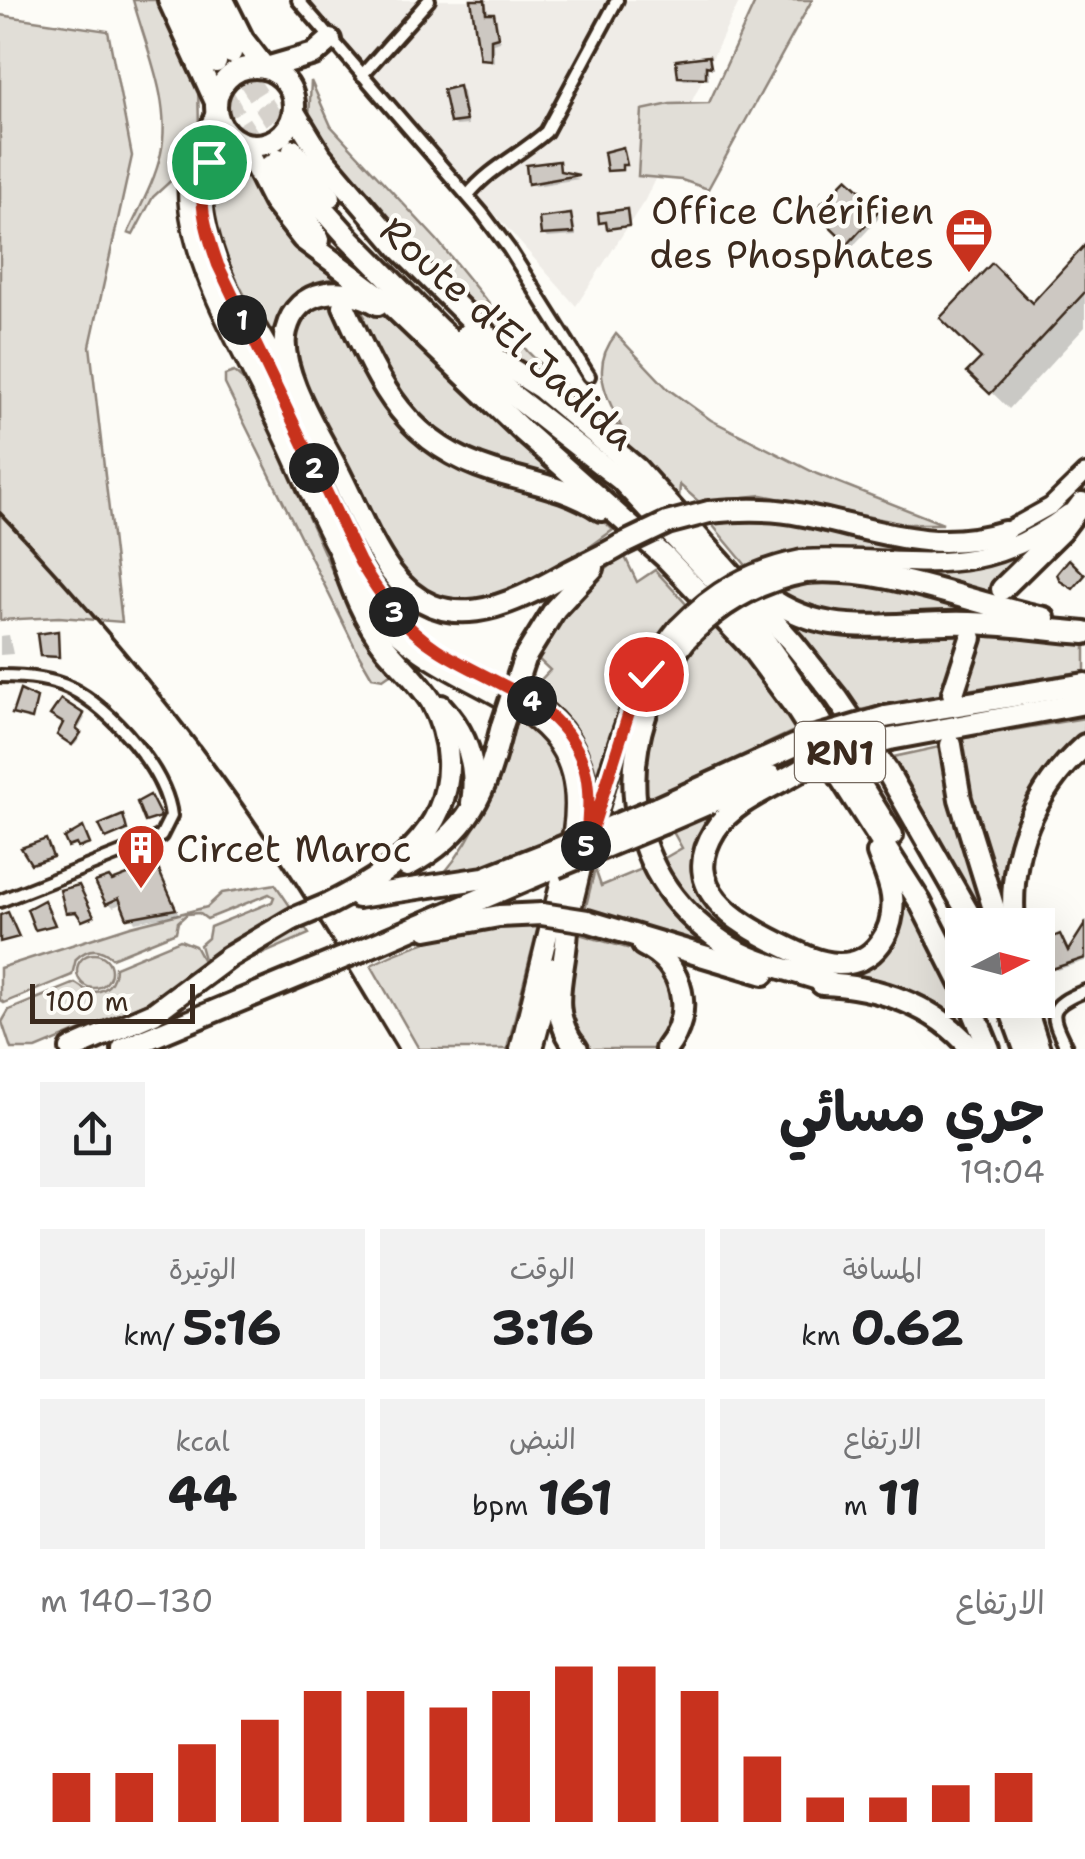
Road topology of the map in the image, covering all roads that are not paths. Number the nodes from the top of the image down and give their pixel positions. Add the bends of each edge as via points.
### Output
1 (168, 0) edge
2 (177, 0) edge
3 (188, 0) edge
4 (207, 0) edge
5 (224, 0) edge
6 (298, 0) edge
7 (429, 0) edge
8 (617, 0) edge
9 (330, 40) junction
10 (314, 54) junction
11 (218, 60) junction
12 (265, 68) junction
13 (362, 74) junction
14 (216, 107) junction
15 (294, 108) junction
16 (243, 143) junction
17 (280, 158) junction
18 (468, 195) junction
19 (319, 240) dead end
20 (224, 276) junction
21 (344, 306) dead end
22 (416, 332) junction
23 (589, 376) dead end
24 (541, 388) junction
25 (322, 441) junction
26 (1085, 474) edge
27 (1084, 503) edge
28 (1004, 532) joint
29 (615, 549) junction
30 (696, 549) junction
31 (340, 552) junction
32 (666, 558) junction
33 (804, 566) junction
34 (1002, 589) dead end
35 (1085, 630) edge
36 (682, 633) junction
37 (970, 638) dead end
38 (0, 676) edge
39 (1085, 684) edge
40 (424, 692) junction
41 (954, 693) dead end
42 (1085, 703) edge
43 (950, 745) dead end
44 (1085, 745) edge
45 (815, 761) junction
46 (469, 816) junction
47 (660, 816) junction
48 (868, 823) junction
49 (585, 852) junction
50 (553, 860) junction
51 (373, 881) junction
52 (0, 900) edge
53 (329, 904) junction
54 (965, 908) edge
55 (993, 908) edge
56 (1014, 908) edge
57 (587, 924) junction
58 (406, 930) junction
59 (945, 931) edge
60 (945, 951) edge
61 (832, 984) junction
62 (1085, 991) edge
63 (976, 1018) edge
64 (985, 1018) edge
65 (1013, 1018) edge
66 (1029, 1018) edge
67 (71, 1049) edge
68 (123, 1049) edge
69 (520, 1049) edge
70 (533, 1049) edge
71 (576, 1049) edge
72 (666, 1049) edge
73 (971, 1049) edge
74 (989, 1049) edge
75 (998, 1049) edge
76 (1024, 1049) edge
77 (1038, 1049) edge
78 (1067, 1049) edge

1 - 14 highway
2 - 11 highway
3 - 11 highway
4 - 11 highway
5 - 12 highway
6 - 9 street
7 - 13 street
8 - 18 street via 546,132 497,164
9 - 10 highway
9 - 13 street
10 - 12 highway
10 - 15 highway
12 - 14 highway via 232,74
12 - 15 highway via 288,84
13 - 18 street
14 - 16 highway via 222,128
14 - 31 main road via 190,170 193,227 221,304
15 - 16 highway via 276,140
15 - 24 highway via 322,156 402,250
16 - 20 main road via 217,152 204,174 207,227
16 - 22 highway via 291,226
17 - 19 highway
17 - 24 highway, Route d'El Jadida / RN1 via 488,354
17 - 30 highway, Route d'El Jadida / RN1 via 439,330
18 - 23 street
20 - 25 main road
20 - 49 main road via 381,596 436,648 530,700 568,735 586,776
21 - 32 highway via 379,382 424,437 479,466 572,493
22 - 25 highway via 376,303 345,291 323,292 298,309 287,328 286,357
22 - 32 highway
24 - 30 highway, Route d'El Jadida / RN1 via 638,469
25 - 29 highway via 384,562 401,584 431,604 465,611 501,607
26 - 28 main road via 1051,506
27 - 33 main road via 1022,545 980,559
27 - 34 highway
28 - 29 highway, bridge via 920,542 750,508 666,523
29 - 46 highway, bridge via 555,609 524,659 488,780
30 - 35 highway via 774,602 826,624 968,622
30 - 54 highway, RN1 via 792,642 837,698
30 - 59 highway, RN1 via 820,720
31 - 40 highway via 368,622
31 - 69 main road via 404,640 529,714 556,739 570,766 573,831
32 - 48 highway via 773,676
33 - 35 highway via 878,574
33 - 36 highway, bridge via 747,591
36 - 49 main road via 655,658 637,691
36 - 61 highway via 638,733 634,784 646,847 669,890 713,936 753,960
37 - 41 highway
38 - 52 street via 60,684 110,716 164,787 171,816 162,836
39 - 47 highway, bridge via 885,717 807,740
40 - 46 highway via 452,719 469,750
40 - 51 highway via 446,739 446,790 426,834
42 - 45 highway, bridge via 890,739
43 - 55 highway
44 - 56 highway via 1055,775 1024,830
45 - 47 highway
45 - 48 highway via 744,804 714,832 705,870 719,906 743,926 808,958 840,964 863,958 882,942 892,911
46 - 51 highway via 435,850
47 - 50 highway, bridge
48 - 60 highway
49 - 57 main road
50 - 53 highway
50 - 58 highway
51 - 53 highway
53 - 67 highway, bridge via 229,957 154,1012
57 - 58 highway, bridge via 542,914
57 - 61 highway via 741,969
57 - 70 main road
57 - 71 highway via 557,1003
57 - 72 highway via 655,951 677,977 682,1019
58 - 68 highway, bridge
61 - 73 highway via 910,1003 947,1024
62 - 78 street via 1053,1012
63 - 74 highway
64 - 75 highway
65 - 76 highway
66 - 77 highway

